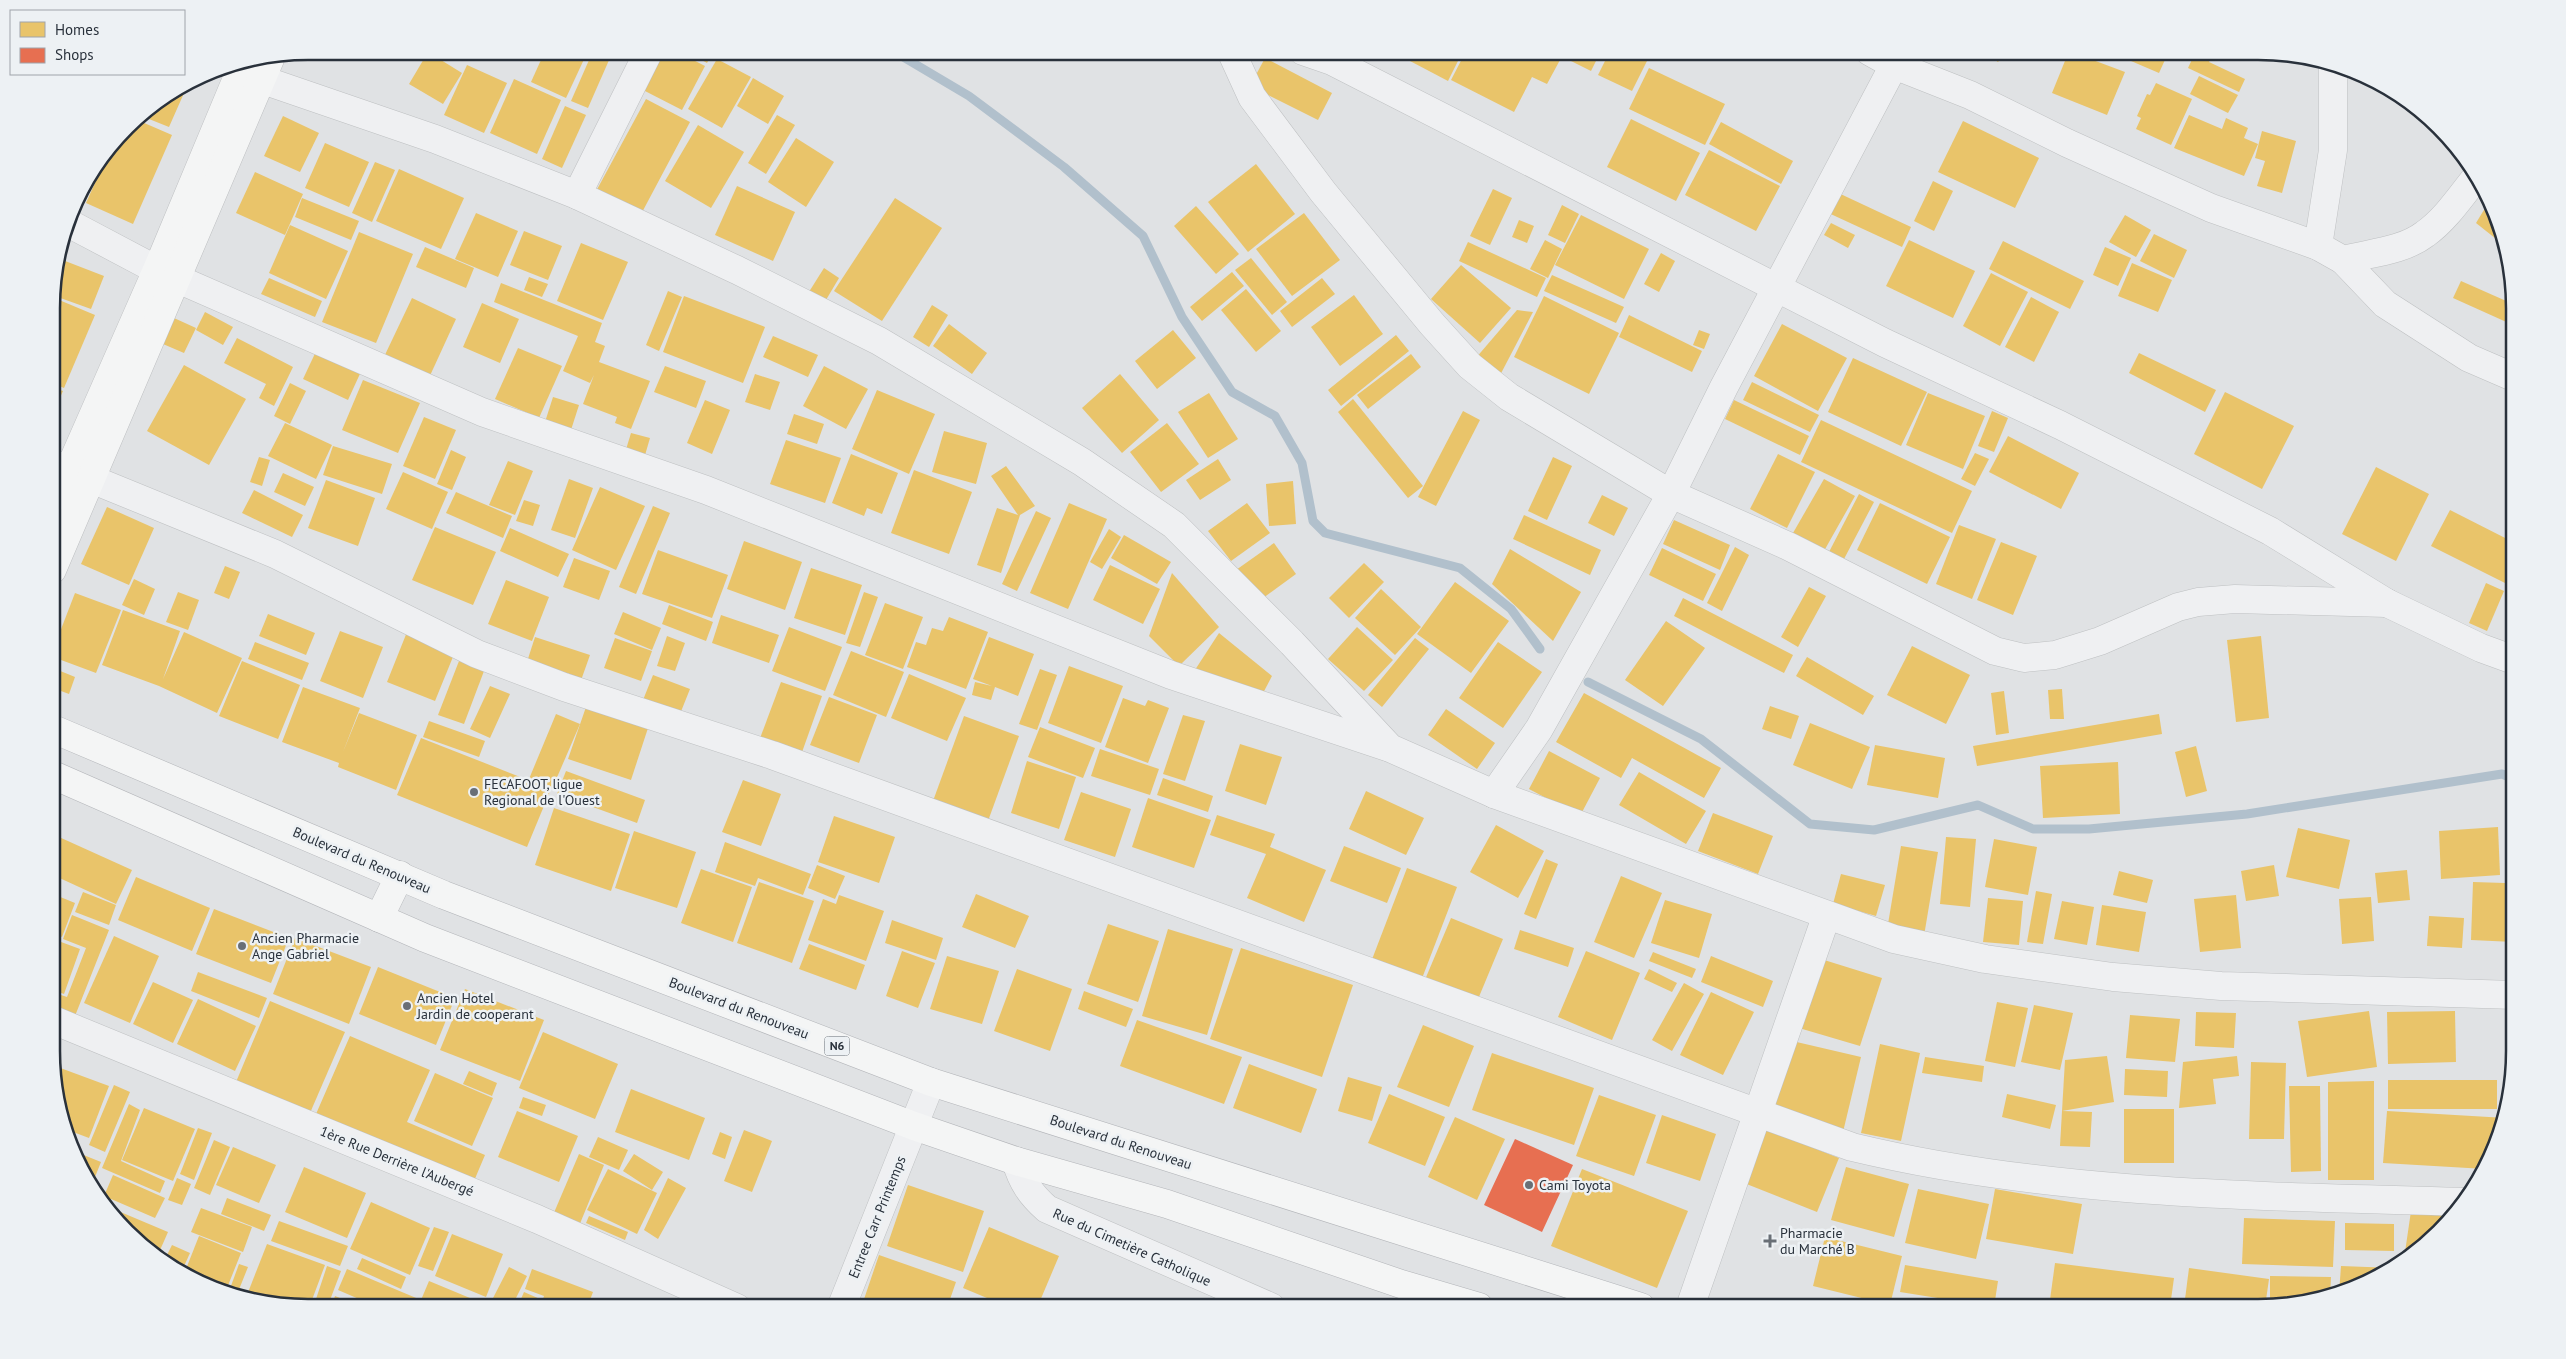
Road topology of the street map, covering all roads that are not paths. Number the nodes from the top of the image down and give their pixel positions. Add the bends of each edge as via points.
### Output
1 (644, 60) edge
2 (1234, 60) edge
3 (1329, 60) edge
4 (1885, 60) edge
5 (1894, 65) junction
6 (250, 68) edge
7 (2333, 71) edge
8 (2472, 182) edge
9 (577, 195) junction
10 (74, 226) edge
11 (2318, 246) junction
12 (2343, 260) junction
13 (167, 274) junction
14 (1778, 288) junction
15 (2506, 374) edge
16 (71, 470) edge
17 (60, 493) edge
18 (1671, 494) junction
19 (60, 528) edge
20 (2387, 603) junction
21 (2506, 657) edge
22 (60, 732) edge
23 (1390, 748) junction
24 (60, 778) edge
25 (1494, 794) junction
26 (400, 875) junction
27 (1826, 916) junction
28 (379, 918) junction
29 (2506, 995) edge
30 (60, 1023) edge
31 (931, 1082) junction
32 (1760, 1112) junction
33 (914, 1126) junction
34 (1016, 1161) junction
35 (2455, 1202) edge
36 (717, 1299) edge
37 (846, 1299) edge
38 (1251, 1299) edge
39 (1452, 1299) edge
40 (1616, 1299) edge
41 (1693, 1299) edge

1 - 9 street
2 - 18 street via 1252,96 1323,192 1470,366 1509,397
3 - 14 street
4 - 5 street
5 - 11 street via 1970,95 2211,208
5 - 14 street
6 - 9 street
6 - 13 main road
7 - 11 street via 2333,150
8 - 12 street via 2425,235 2401,246
9 - 23 street via 737,270 879,342 1082,462 1166,520 1234,584
10 - 13 street
11 - 12 street
12 - 15 street via 2385,304 2469,358
13 - 16 main road
13 - 23 street via 482,412 706,490 1171,675
14 - 18 street
14 - 20 street via 2270,531
16 - 17 main road
16 - 19 main road
16 - 32 street via 275,554 477,654 564,687 772,754
18 - 20 street via 1788,546 1995,651 2024,658 2055,655 2100,642 2178,607 2198,602 2236,599
18 - 25 street via 1539,729
20 - 21 street
22 - 26 main road, Boulevard du Renouveau / N6
23 - 25 street
24 - 28 main road
25 - 27 street
26 - 28 main road
26 - 31 main road, Boulevard du Renouveau / N6 via 444,895
27 - 29 street via 1894,939 1986,959 2113,977 2221,986
27 - 32 street
28 - 33 main road
30 - 36 street, 1ère Rue Derrière l'Aubergé via 537,1219
31 - 33 street, Entree Carr Printemps
31 - 40 main road, Boulevard du Renouveau / N6
32 - 35 street via 1852,1147 1905,1160 2022,1177 2121,1188
32 - 41 street
33 - 34 main road
33 - 37 street, Entree Carr Printemps
34 - 38 street, Rue du Cimetière Catholique via 1030,1194 1047,1209
34 - 39 main road via 1167,1204

